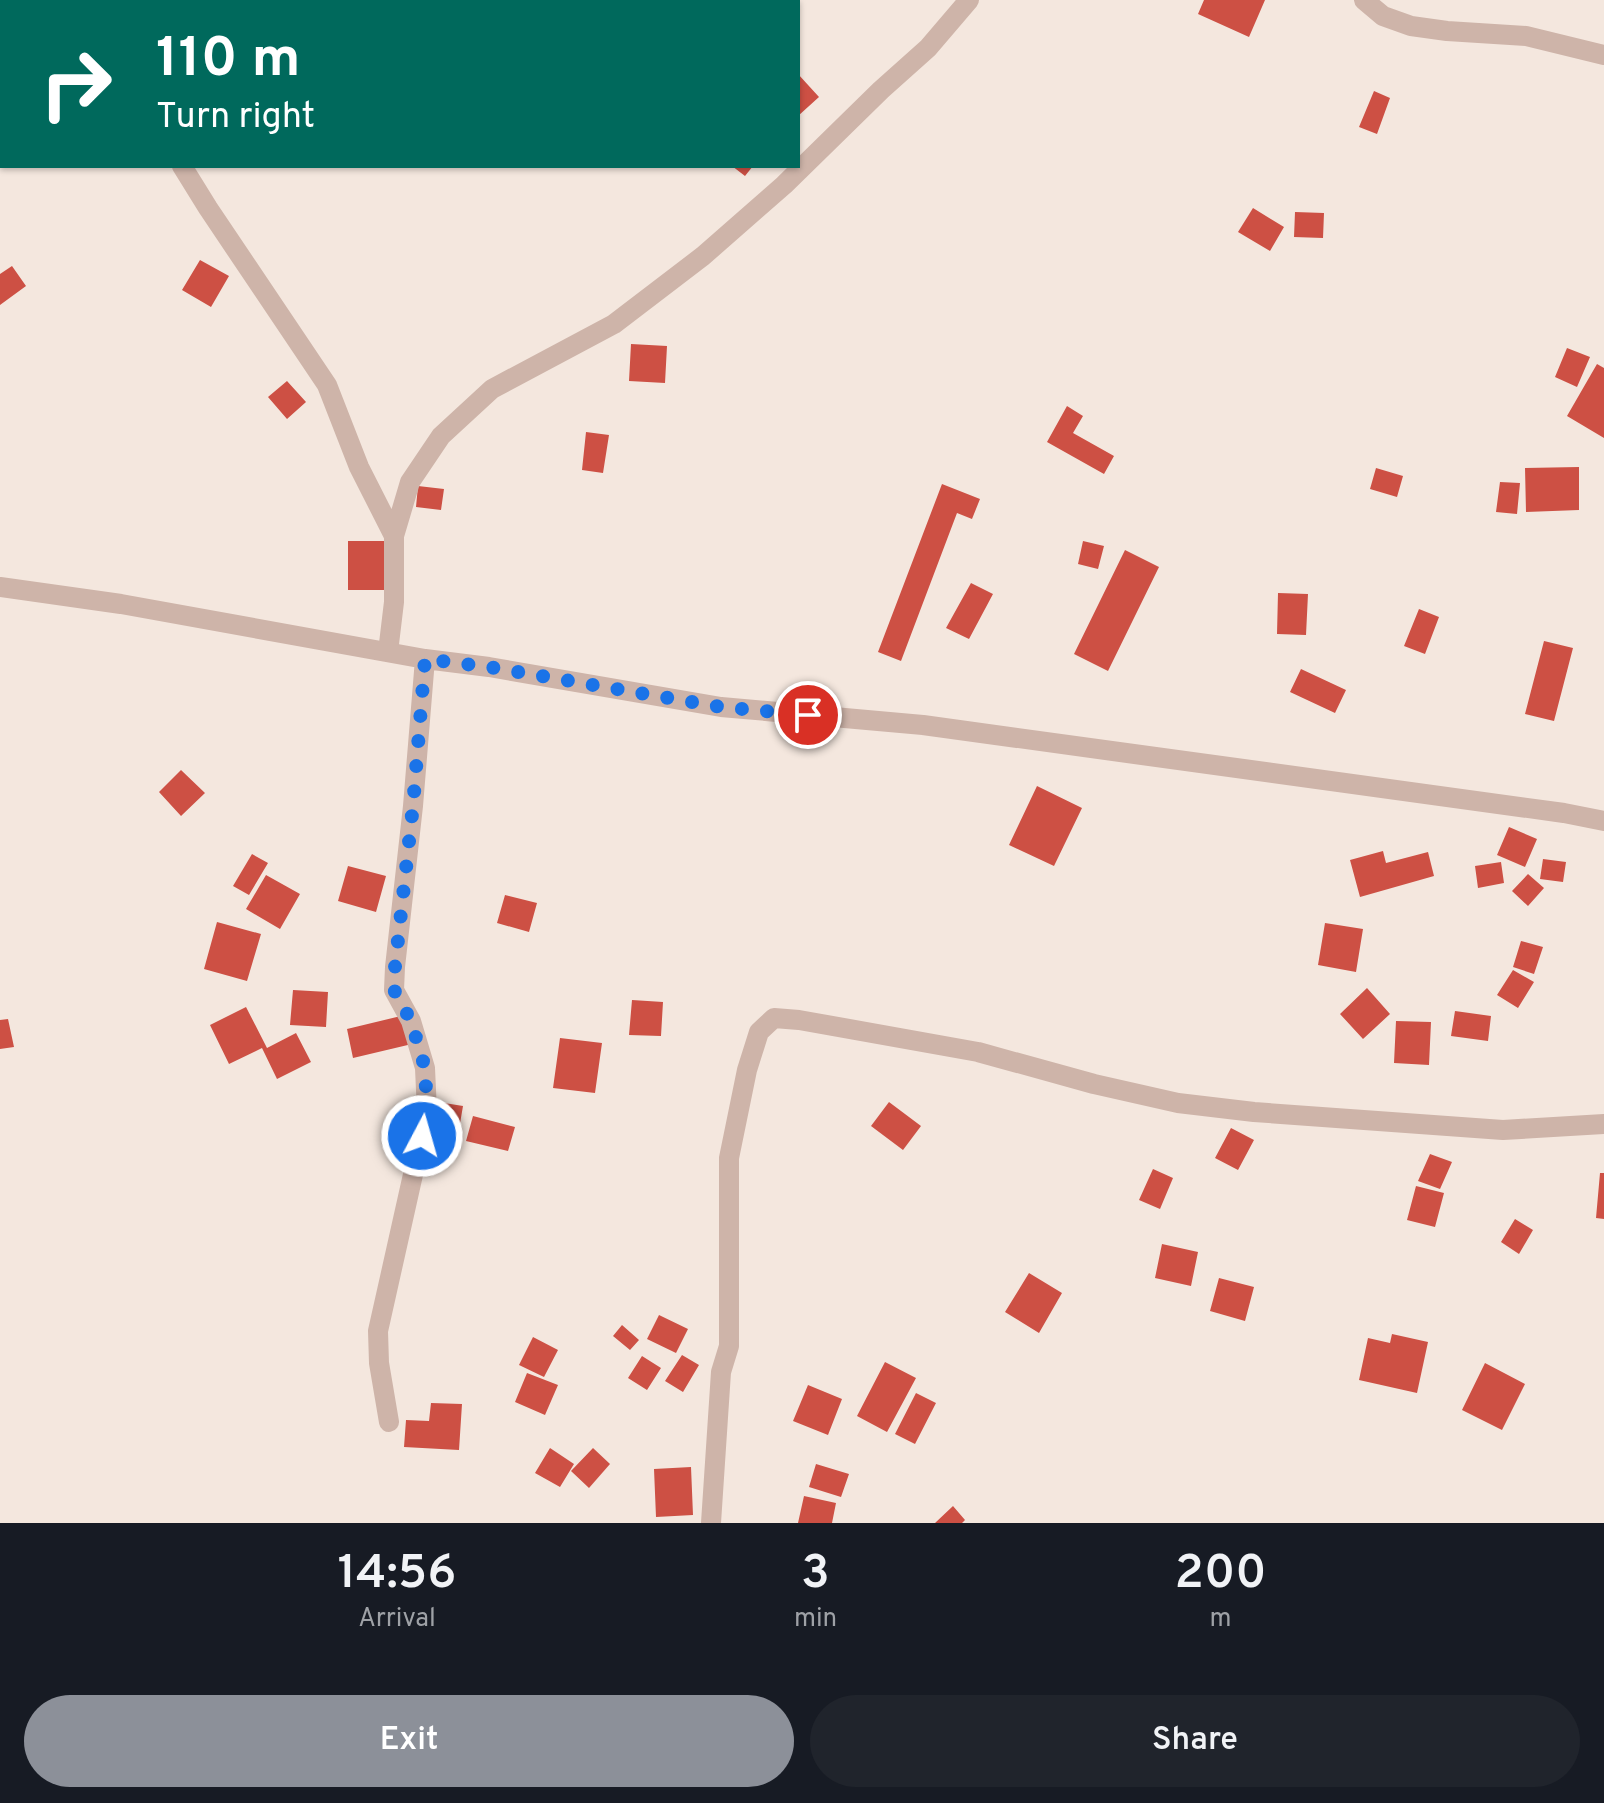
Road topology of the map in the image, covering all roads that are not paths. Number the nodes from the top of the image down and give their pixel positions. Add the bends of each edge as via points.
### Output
1 (969, 0) edge
2 (1364, 0) edge
3 (1604, 55) edge
4 (183, 168) edge
5 (394, 536) junction
6 (0, 587) edge
7 (388, 652) junction
8 (425, 659) junction
9 (1604, 821) edge
10 (1604, 1124) edge
11 (389, 1422) dead end
12 (711, 1523) edge

1 - 5 street via 928,48 703,256 614,324 492,389 441,436 410,482
2 - 3 street via 1383,16 1411,26 1526,36
4 - 5 street via 327,385 359,467
5 - 7 street
6 - 7 street
7 - 8 street
8 - 9 street via 721,707 923,725
8 - 11 street via 394,990 411,1021 425,1068 427,1112 378,1331
10 - 12 street via 1503,1130 1178,1103 978,1052 774,1018 759,1032 729,1158 729,1346 721,1372

